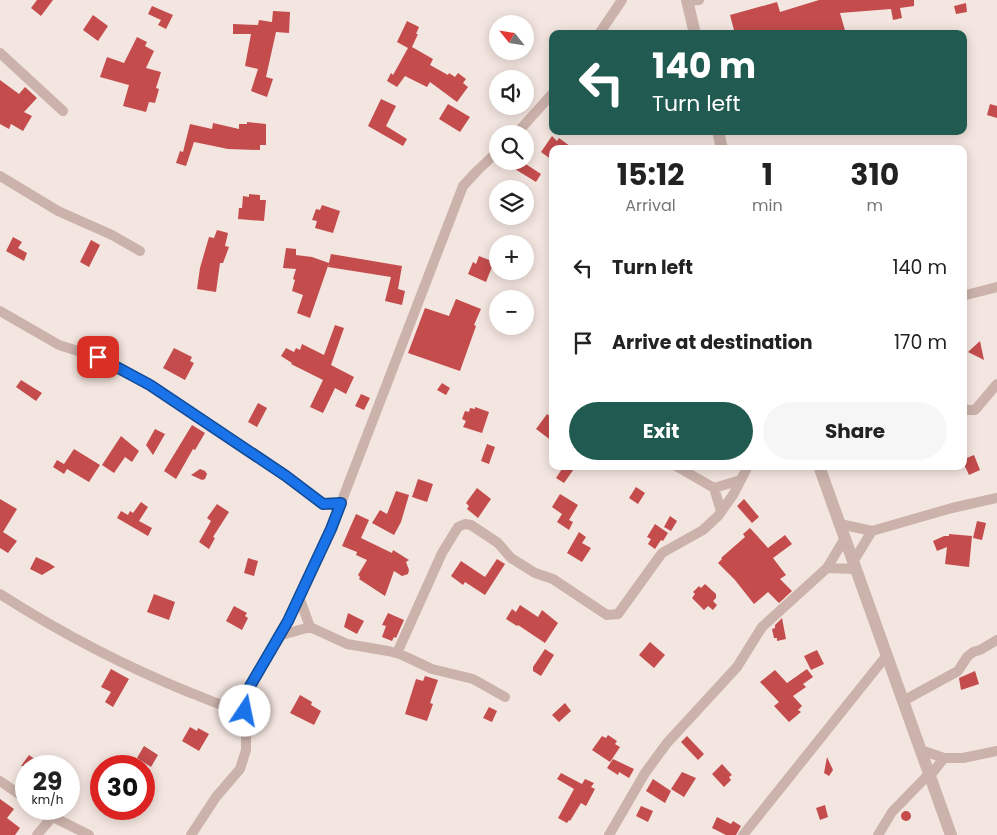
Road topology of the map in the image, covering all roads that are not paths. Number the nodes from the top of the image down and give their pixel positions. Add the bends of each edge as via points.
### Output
1 (622, 0) edge
2 (691, 0) edge
3 (602, 30) edge
4 (695, 30) edge
5 (0, 53) edge
6 (549, 97) edge
7 (63, 111) dead end
8 (524, 125) edge
9 (489, 160) edge
10 (0, 176) edge
11 (140, 251) dead end
12 (997, 287) edge
13 (967, 295) edge
14 (0, 311) edge
15 (997, 384) edge
16 (967, 410) edge
17 (683, 470) edge
18 (746, 470) edge
19 (820, 470) edge
20 (741, 480) junction
21 (714, 488) junction
22 (997, 498) edge
23 (341, 503) junction
24 (721, 511) junction
25 (840, 524) junction
26 (872, 531) junction
27 (844, 538) junction
28 (854, 565) junction
29 (827, 568) junction
30 (0, 594) edge
31 (299, 597) junction
32 (310, 627) junction
33 (278, 636) junction
34 (997, 640) edge
35 (397, 653) junction
36 (887, 655) junction
37 (506, 697) dead end
38 (903, 701) junction
39 (245, 711) junction
40 (921, 750) junction
41 (997, 751) edge
42 (944, 758) junction
43 (930, 775) junction
44 (0, 781) edge
45 (15, 791) edge
46 (50, 820) edge
47 (61, 820) edge
48 (37, 835) edge
49 (89, 835) edge
50 (191, 835) edge
51 (608, 835) edge
52 (743, 835) edge
53 (878, 835) edge
54 (952, 835) edge

1 - 3 street
2 - 4 street
5 - 7 street
6 - 8 street
9 - 23 street via 463,186
10 - 11 street via 58,211
12 - 13 street
14 - 23 street via 59,345 103,359 150,385 323,504
15 - 16 street via 975,410
17 - 21 street
18 - 20 street
19 - 25 street
20 - 21 street
20 - 24 street
21 - 24 street
22 - 26 street
23 - 31 street
24 - 35 street via 703,530 662,553 618,614 607,615 553,579 535,573 511,558 498,543 471,525 458,527 442,553
25 - 26 street
25 - 27 street
26 - 28 street
27 - 28 street
27 - 29 street
28 - 29 street
28 - 36 street
29 - 51 street via 762,627 737,667 667,743
30 - 39 street via 42,621 114,659 228,709
31 - 32 street
31 - 33 street
32 - 33 street
32 - 35 street via 347,644
33 - 39 street via 246,693
34 - 38 street via 973,652 958,671
35 - 37 street via 432,669 473,678
36 - 38 street
36 - 52 street
38 - 40 street
39 - 50 street via 246,750 240,769 216,797
40 - 42 street
40 - 43 street
41 - 42 street
42 - 43 street
43 - 53 street via 892,812
43 - 54 street
44 - 45 street
46 - 48 street
47 - 49 street

